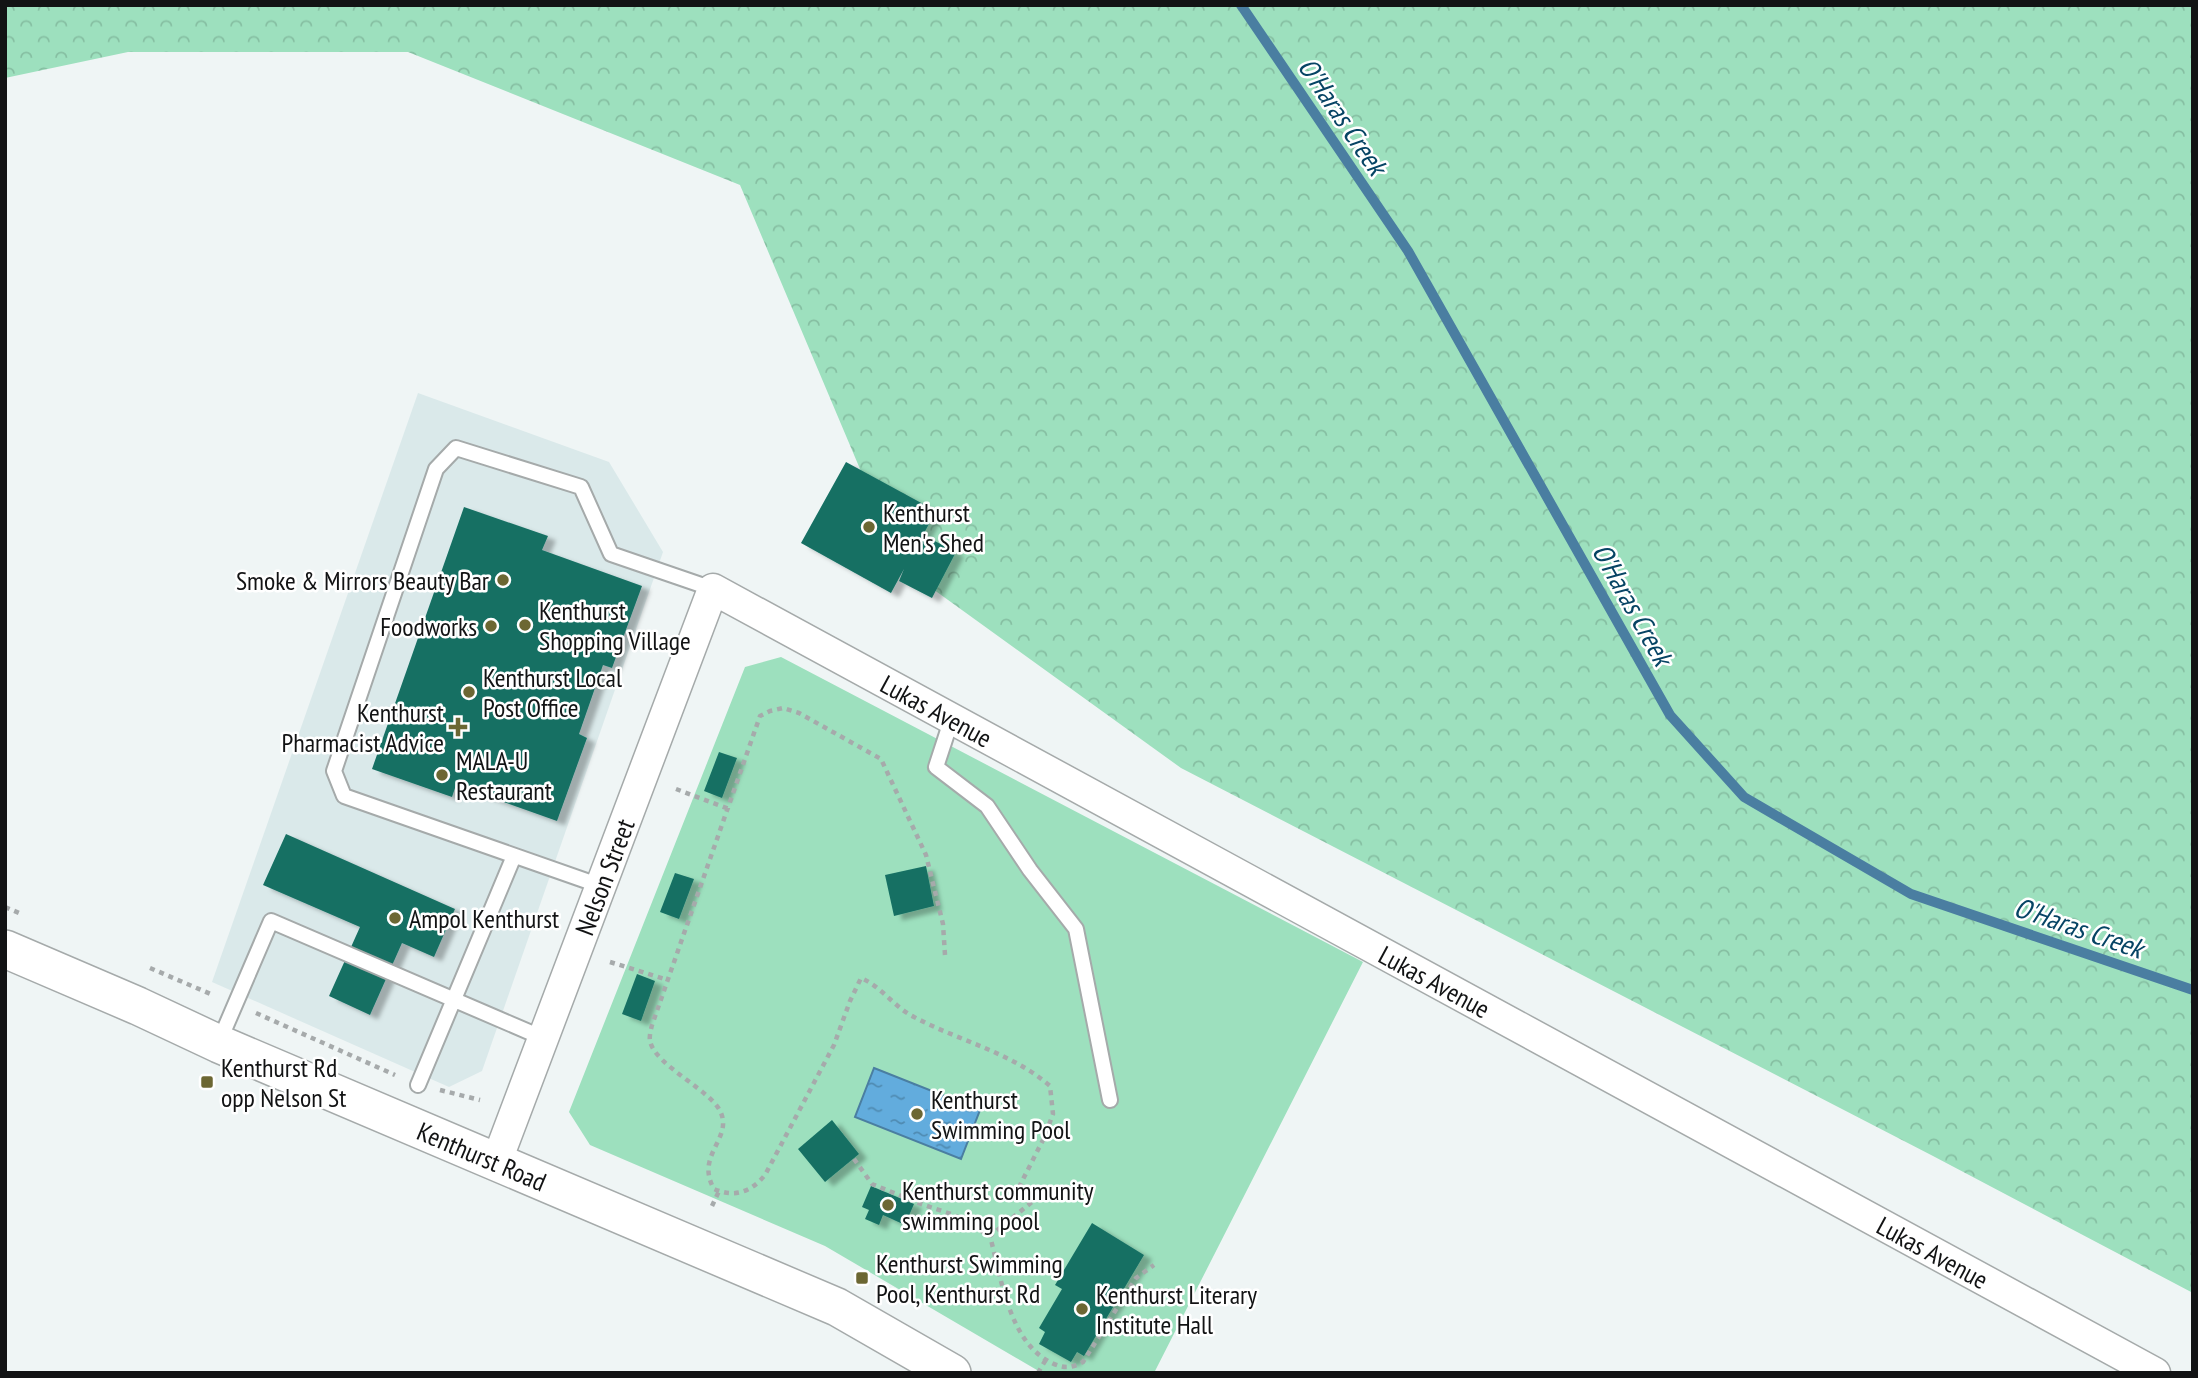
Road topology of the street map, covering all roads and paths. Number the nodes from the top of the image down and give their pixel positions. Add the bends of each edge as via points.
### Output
1 (713, 589) junction
2 (952, 718) junction
3 (676, 789) dead end
4 (729, 809) junction
5 (514, 856) junction
6 (601, 886) junction
7 (5, 949) edge
8 (945, 955) dead end
9 (610, 962) dead end
10 (668, 980) junction
11 (453, 999) junction
12 (543, 1038) junction
13 (219, 1044) junction
14 (418, 1085) dead end
15 (1110, 1100) dead end
16 (854, 1158) dead end
17 (496, 1163) junction
18 (719, 1191) junction
19 (712, 1206) dead end
20 (990, 1236) junction
21 (1154, 1265) dead end
22 (1045, 1361) junction
23 (952, 1373) edge
24 (1038, 1373) edge
25 (2155, 1373) edge

1 - 2 street, Lukas Avenue
1 - 5 lane via 611,554 581,487 456,447 436,469 334,771 344,796
1 - 6 street, Nelson Street
2 - 15 lane via 936,767 988,806 1076,929
2 - 25 street, Lukas Avenue
3 - 4 path
4 - 8 path via 760,716 770,711 783,708 799,713 870,751 881,759 926,855 943,924
4 - 10 path
5 - 6 lane
5 - 11 lane
6 - 12 street, Nelson Street
7 - 13 street, Kenthurst Road
9 - 10 path
10 - 18 path via 650,1041 657,1054 721,1113 723,1126 708,1165 708,1178
11 - 12 lane
11 - 13 lane via 271,921
11 - 14 lane
12 - 17 street, Nelson Street
13 - 17 street, Kenthurst Road
16 - 20 path via 872,1184 954,1215
17 - 23 street, Kenthurst Road via 837,1307
18 - 19 path
18 - 20 path via 742,1193 765,1175 834,1045 861,978 911,1016 992,1051 1050,1086 1053,1114 1016,1193 1032,1202
20 - 22 path via 1018,1329
21 - 22 path via 1136,1278 1083,1362 1059,1367
22 - 24 path

